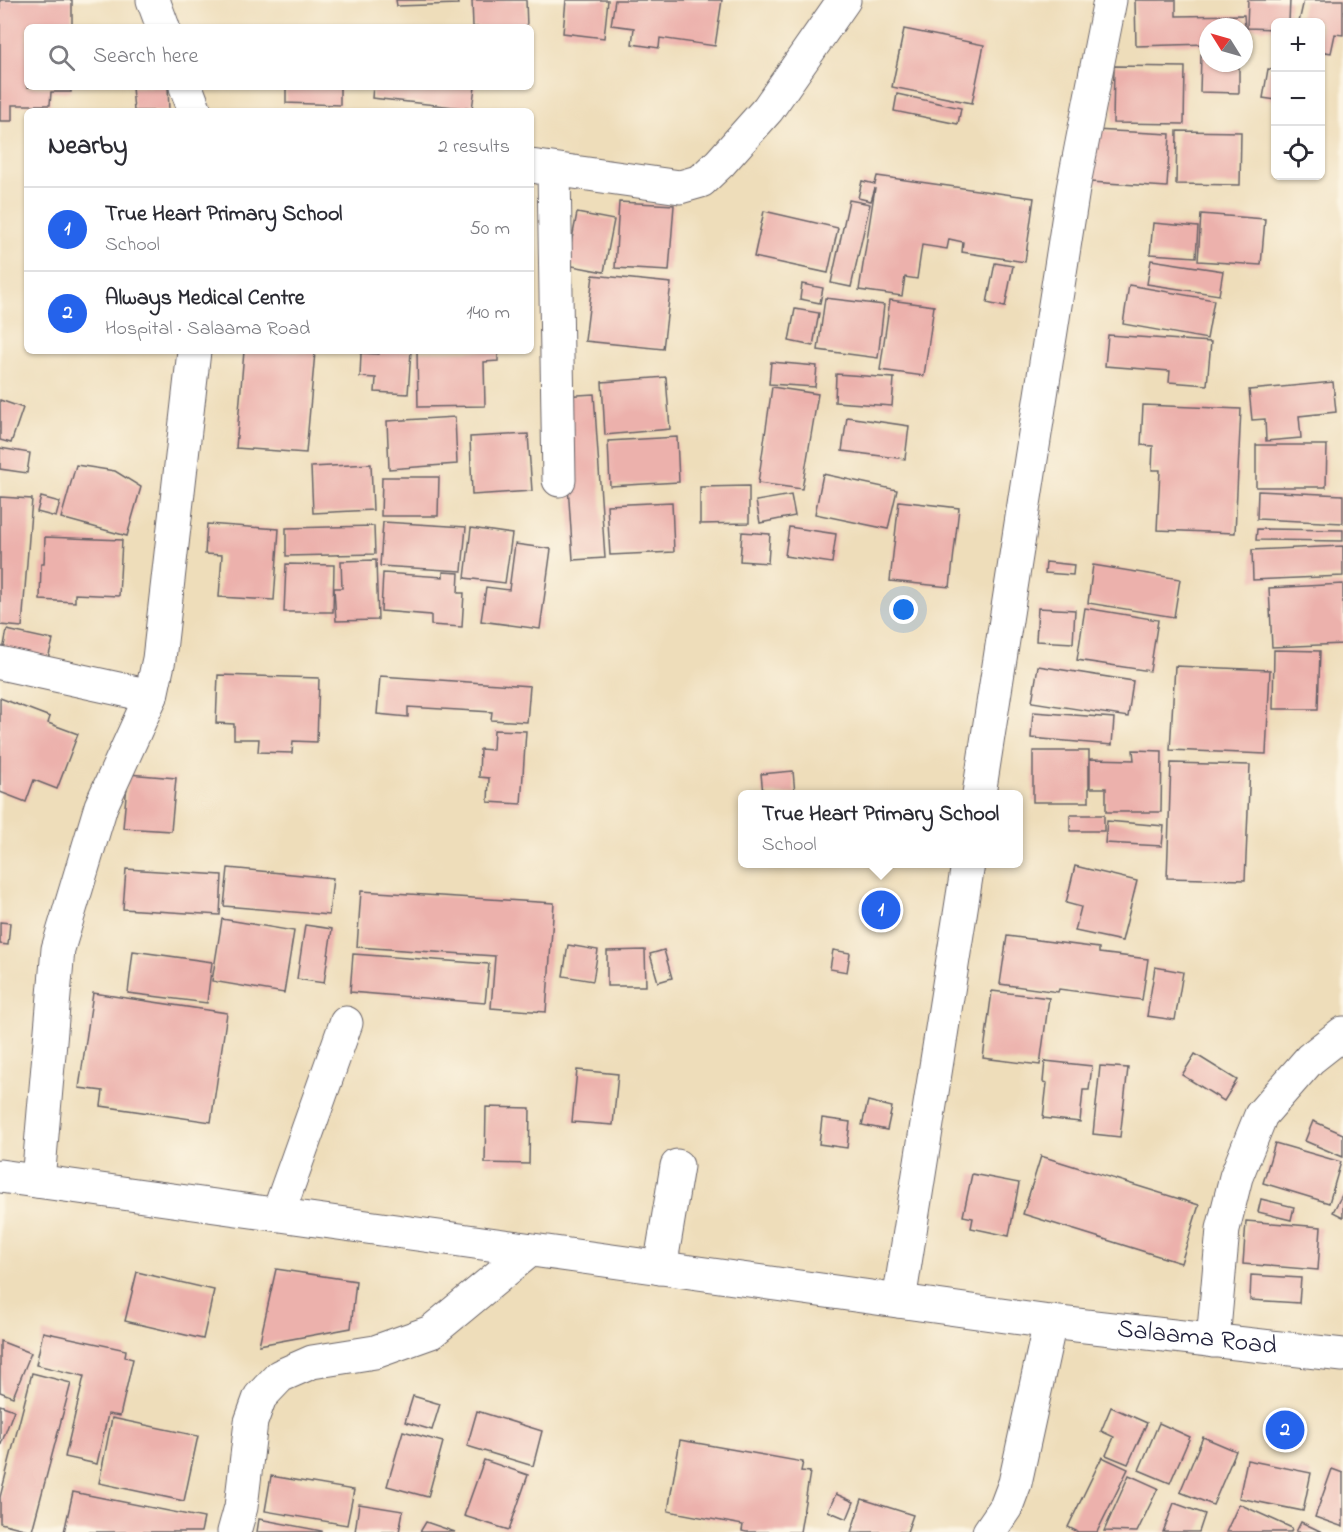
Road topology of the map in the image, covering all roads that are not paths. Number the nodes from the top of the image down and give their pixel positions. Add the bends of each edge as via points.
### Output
1 (153, 0) edge
2 (844, 0) edge
3 (1110, 0) edge
4 (162, 24) edge
5 (187, 90) edge
6 (194, 108) edge
7 (542, 168) edge
8 (194, 354) edge
9 (559, 480) dead end
10 (0, 663) edge
11 (151, 696) junction
12 (980, 790) edge
13 (967, 868) edge
14 (346, 1023) dead end
15 (1343, 1033) edge
16 (677, 1166) dead end
17 (0, 1176) edge
18 (38, 1180) junction
19 (278, 1214) junction
20 (530, 1250) junction
21 (660, 1268) junction
22 (899, 1301) junction
23 (1050, 1322) junction
24 (1213, 1341) junction
25 (1343, 1355) edge
26 (234, 1532) edge
27 (989, 1532) edge

1 - 4 street
2 - 7 street via 768,109 701,181 680,187
3 - 12 street via 1073,189
5 - 6 street
7 - 9 street
8 - 11 street via 159,659
10 - 11 street
11 - 18 street via 101,806 58,949
13 - 22 street
14 - 19 street
15 - 24 street via 1310,1059 1261,1115 1236,1177 1223,1229
16 - 21 street
17 - 18 street, Salaama Road
18 - 19 street, Salaama Road
19 - 20 street, Salaama Road
20 - 21 street, Salaama Road
20 - 26 street via 431,1332 375,1352 312,1362 280,1376 260,1397 251,1422 241,1507
21 - 22 street, Salaama Road
22 - 23 street, Salaama Road
23 - 24 street, Salaama Road
23 - 27 street via 1016,1483
24 - 25 street, Salaama Road

